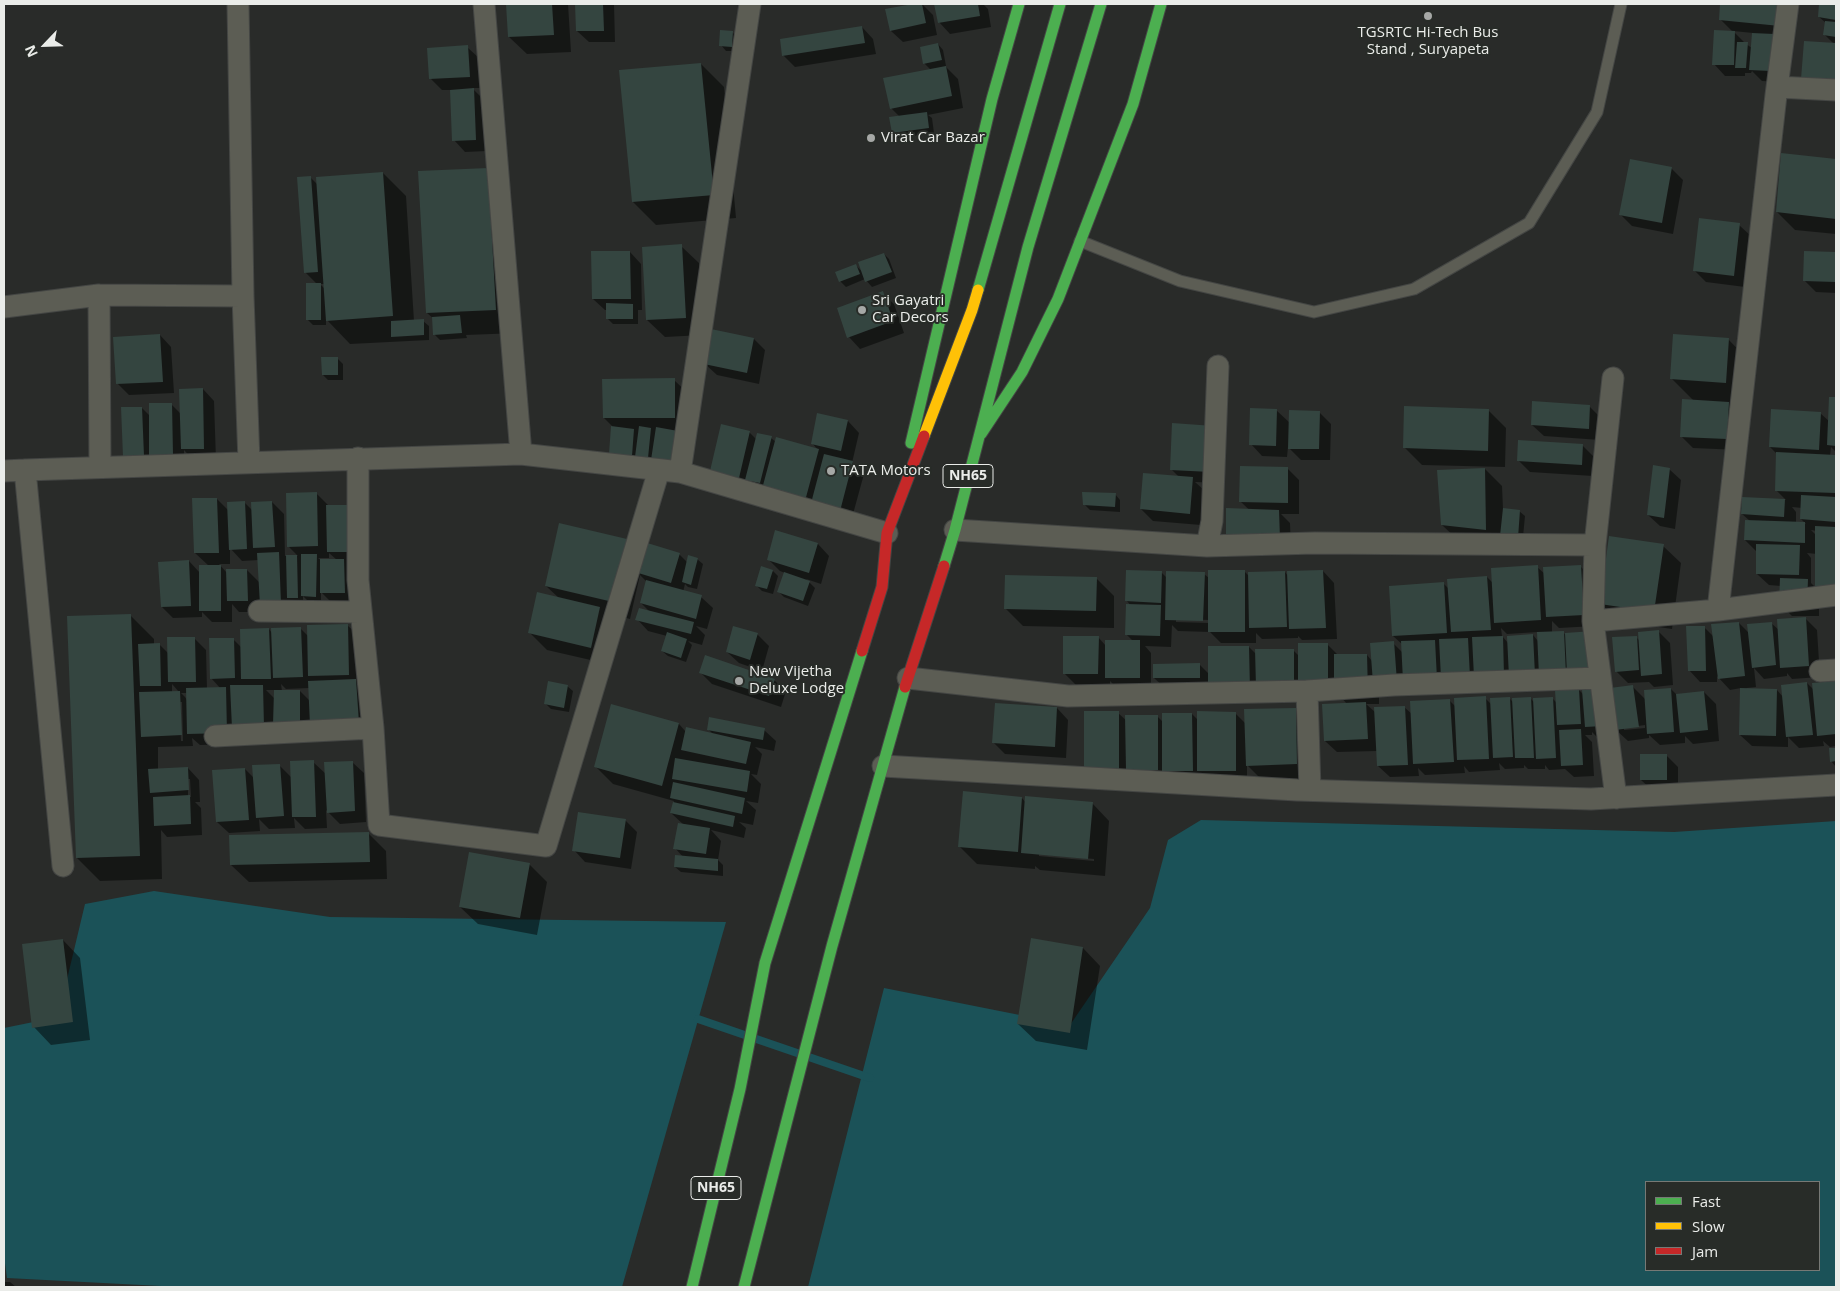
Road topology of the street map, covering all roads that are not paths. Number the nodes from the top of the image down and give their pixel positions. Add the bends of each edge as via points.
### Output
1 (238, 4) edge
2 (484, 4) edge
3 (750, 4) edge
4 (1019, 4) edge
5 (1060, 4) edge
6 (1101, 4) edge
7 (1161, 4) edge
8 (1620, 4) edge
9 (1788, 4) edge
10 (1777, 87) junction
11 (1836, 90) edge
12 (1080, 241) junction
13 (99, 295) junction
14 (243, 296) junction
15 (4, 306) edge
16 (1218, 366) dead end
17 (1613, 378) dead end
18 (978, 439) junction
19 (522, 454) junction
20 (358, 458) junction
21 (249, 462) junction
22 (100, 467) junction
23 (14, 470) edge
24 (659, 470) junction
25 (680, 472) junction
26 (955, 530) junction
27 (887, 534) junction
28 (1594, 545) junction
29 (1207, 546) junction
30 (1836, 595) edge
31 (1718, 610) junction
32 (259, 611) dead end
33 (361, 612) junction
34 (1593, 622) junction
35 (908, 678) junction
36 (1600, 678) junction
37 (1307, 691) junction
38 (374, 728) junction
39 (215, 736) dead end
40 (883, 766) junction
41 (1836, 785) edge
42 (1310, 790) junction
43 (1616, 798) junction
44 (63, 866) dead end
45 (692, 1287) edge
46 (744, 1287) edge

1 - 14 street
2 - 19 street
3 - 25 street
4 - 27 main road via 992,99 922,400
5 - 27 main road, NH65 via 972,310
6 - 18 main road, NH65 via 1028,248
7 - 12 main road via 1134,104
8 - 12 lane via 1597,112 1529,223 1414,290 1314,312 1180,281
9 - 10 street
10 - 11 street
10 - 31 street
12 - 18 main road via 1058,300 1022,372
13 - 14 street
13 - 15 street
13 - 22 street
14 - 21 street
16 - 29 street via 1212,521
17 - 28 street
18 - 26 main road, NH65
19 - 20 street
19 - 24 street
20 - 21 street
20 - 33 street
21 - 22 street
22 - 23 street
23 - 44 street
24 - 25 street
24 - 38 street via 546,846 379,825
25 - 27 street
26 - 29 street
26 - 35 main road, NH65
27 - 45 main road, NH65 via 882,587 765,963 740,1089
28 - 29 street via 1315,543
28 - 34 street
30 - 31 street
31 - 34 street
32 - 33 street
33 - 38 street
34 - 36 street
35 - 37 street via 1068,696
35 - 40 main road, NH65
36 - 37 street
36 - 43 street
37 - 42 street
38 - 39 street
40 - 42 street
40 - 46 main road, NH65 via 790,1103
41 - 43 street
42 - 43 street

